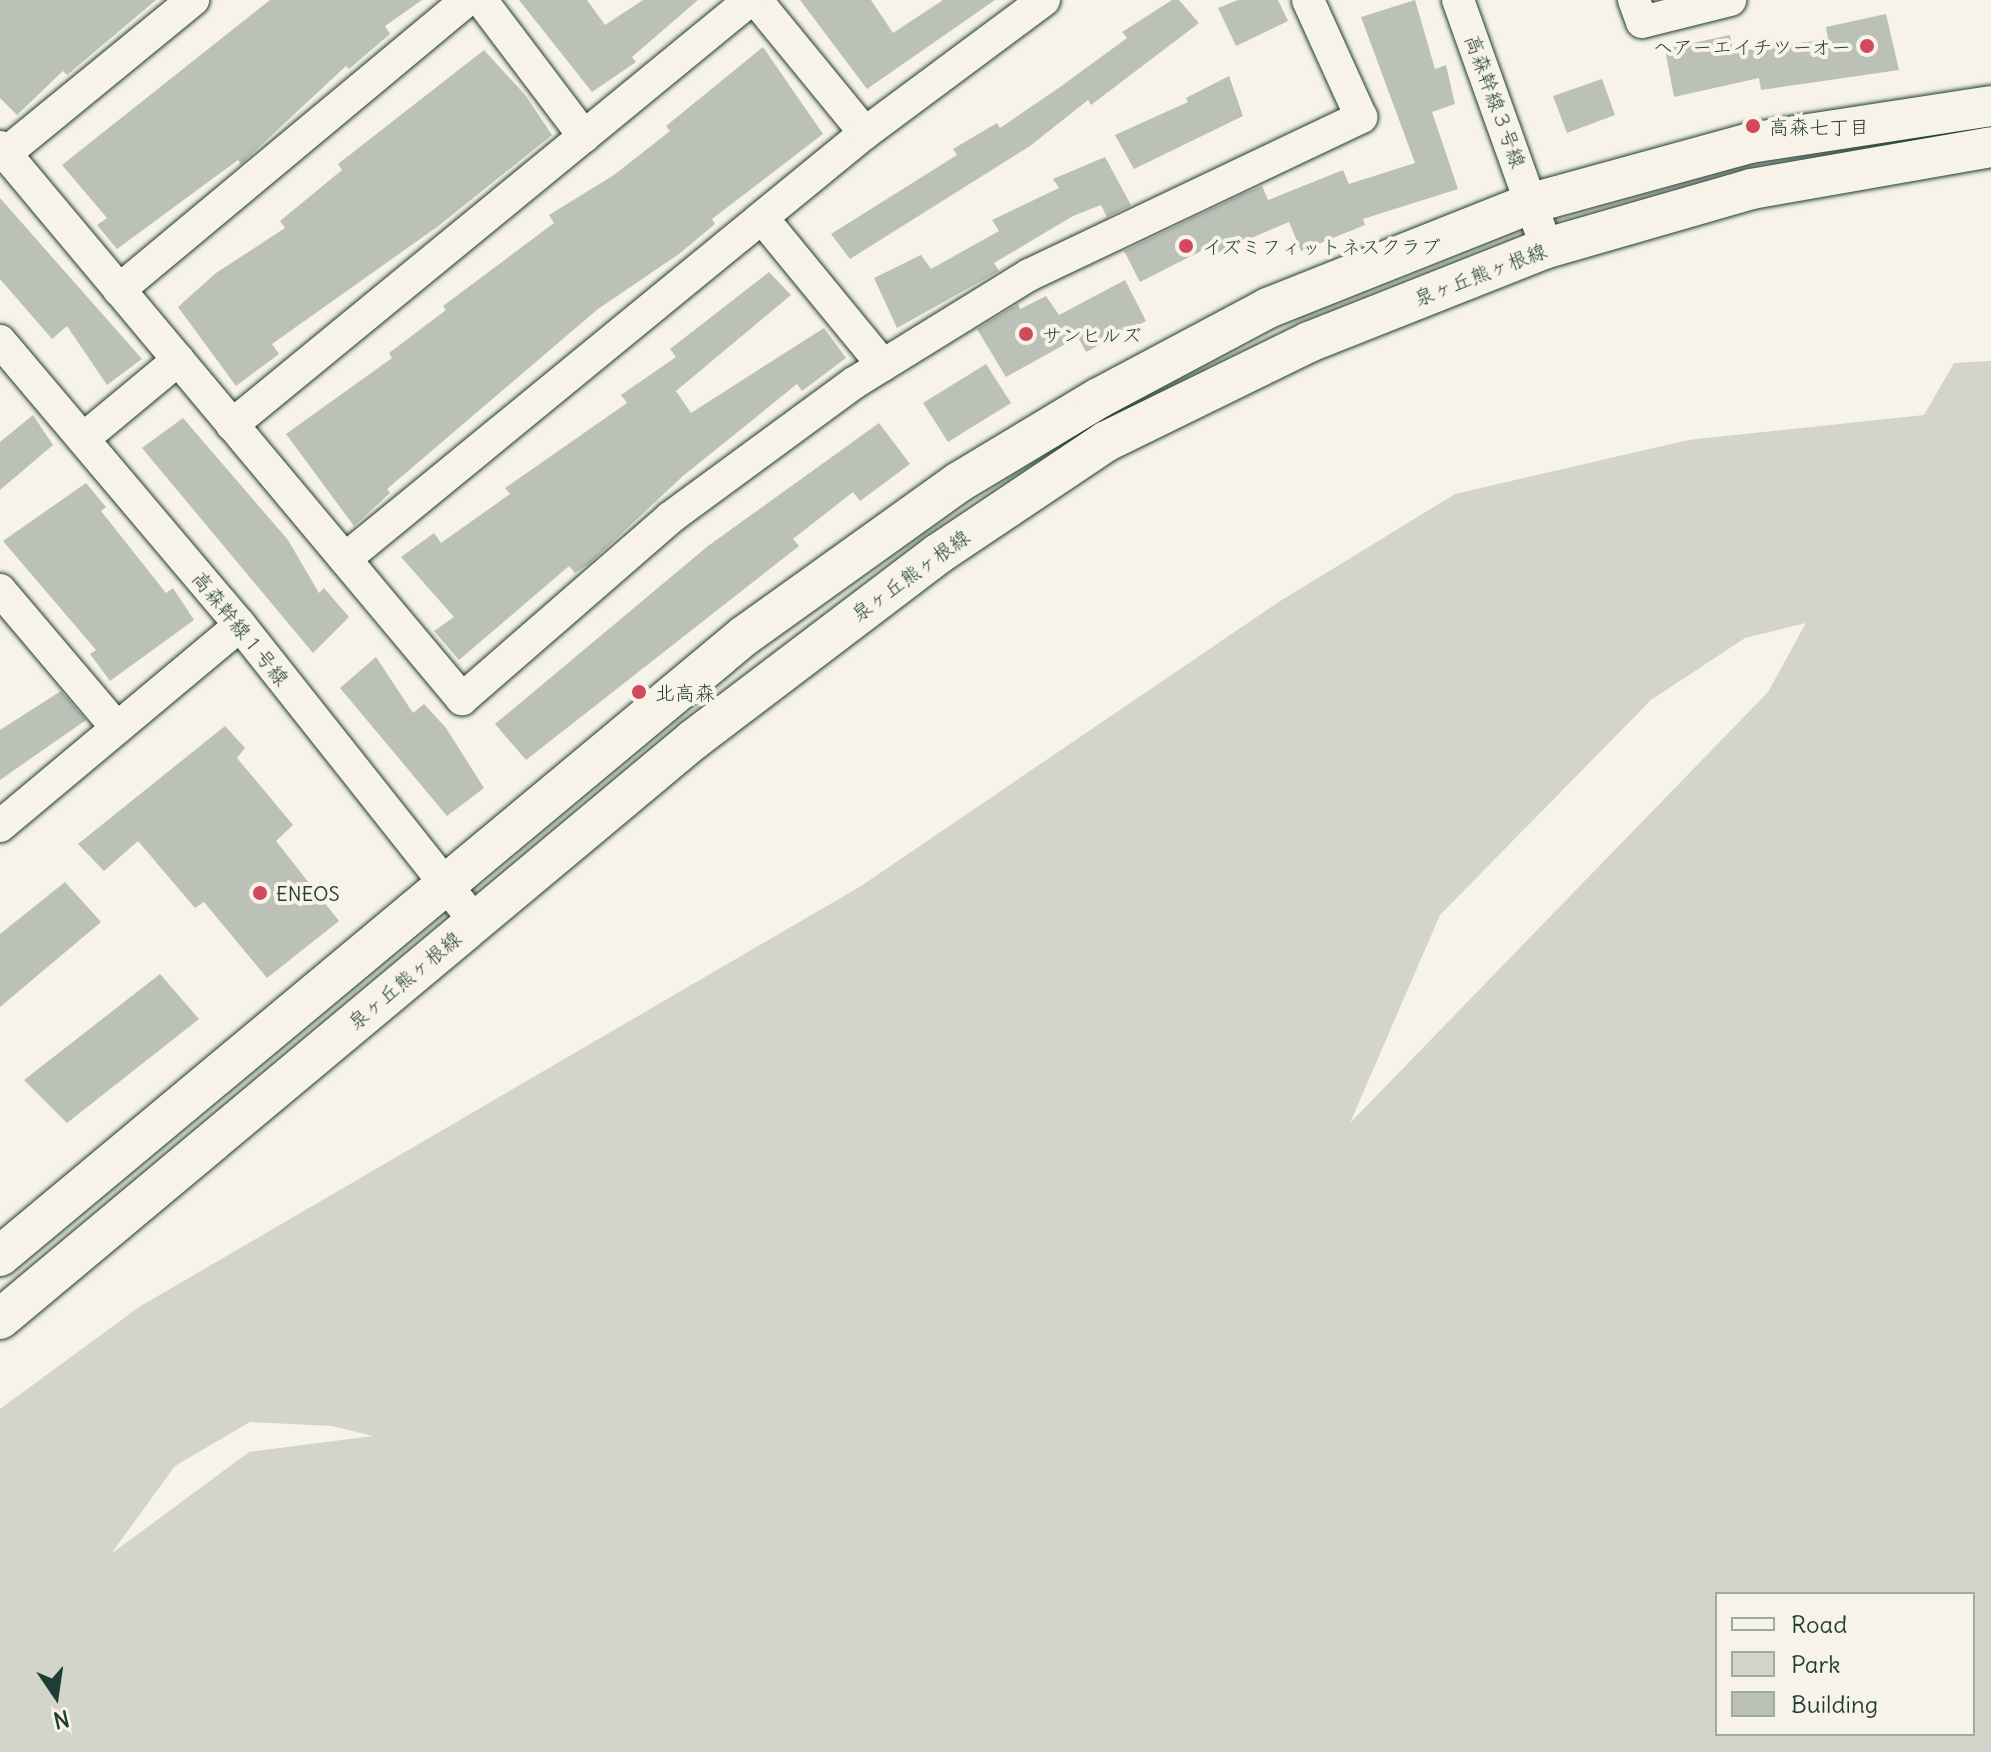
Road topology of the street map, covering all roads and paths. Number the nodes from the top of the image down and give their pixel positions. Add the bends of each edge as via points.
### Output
1 (193, 0) edge
2 (467, 0) edge
3 (481, 0) edge
4 (753, 0) edge
5 (1044, 0) edge
6 (1308, 0) edge
7 (1458, 0) edge
8 (1634, 0) edge
9 (1730, 0) edge
10 (1991, 106) edge
11 (865, 133) junction
12 (584, 136) junction
13 (1991, 147) edge
14 (3, 150) edge
15 (1532, 203) junction
16 (763, 219) junction
17 (1547, 248) junction
18 (119, 290) junction
19 (0, 341) edge
20 (178, 360) junction
21 (883, 365) junction
22 (232, 425) junction
23 (83, 439) junction
24 (345, 559) junction
25 (0, 590) edge
26 (240, 625) junction
27 (117, 728) junction
28 (0, 826) edge
29 (446, 886) junction
30 (475, 922) junction
31 (0, 1256) edge
32 (0, 1319) edge

1 - 14 street
2 - 18 street
3 - 12 street
4 - 11 street
4 - 12 street
5 - 11 street
6 - 21 street via 1361,117 1029,275
7 - 15 street, 高森幹線３号線
8 - 9 street via 1642,22
10 - 15 main road via 1750,143
11 - 16 street
12 - 22 street
13 - 17 main road, 泉ヶ丘熊ヶ根線 via 1751,189
14 - 18 street
15 - 17 street, 高森幹線３号線
15 - 29 main road via 1268,308 1099,398 959,482 744,636
16 - 21 street
16 - 24 street
17 - 30 main road, 泉ヶ丘熊ヶ根線 via 1309,342 1107,441 820,640
18 - 20 street
19 - 23 street, 高森幹線１号線
20 - 22 street
20 - 23 street
21 - 24 street via 670,518 462,699
22 - 24 street
23 - 26 street, 高森幹線１号線
25 - 27 street
26 - 27 street
26 - 29 street, 高森幹線１号線
27 - 28 street
29 - 30 street, 高森幹線１号線
29 - 31 main road
30 - 32 main road, 泉ヶ丘熊ヶ根線

